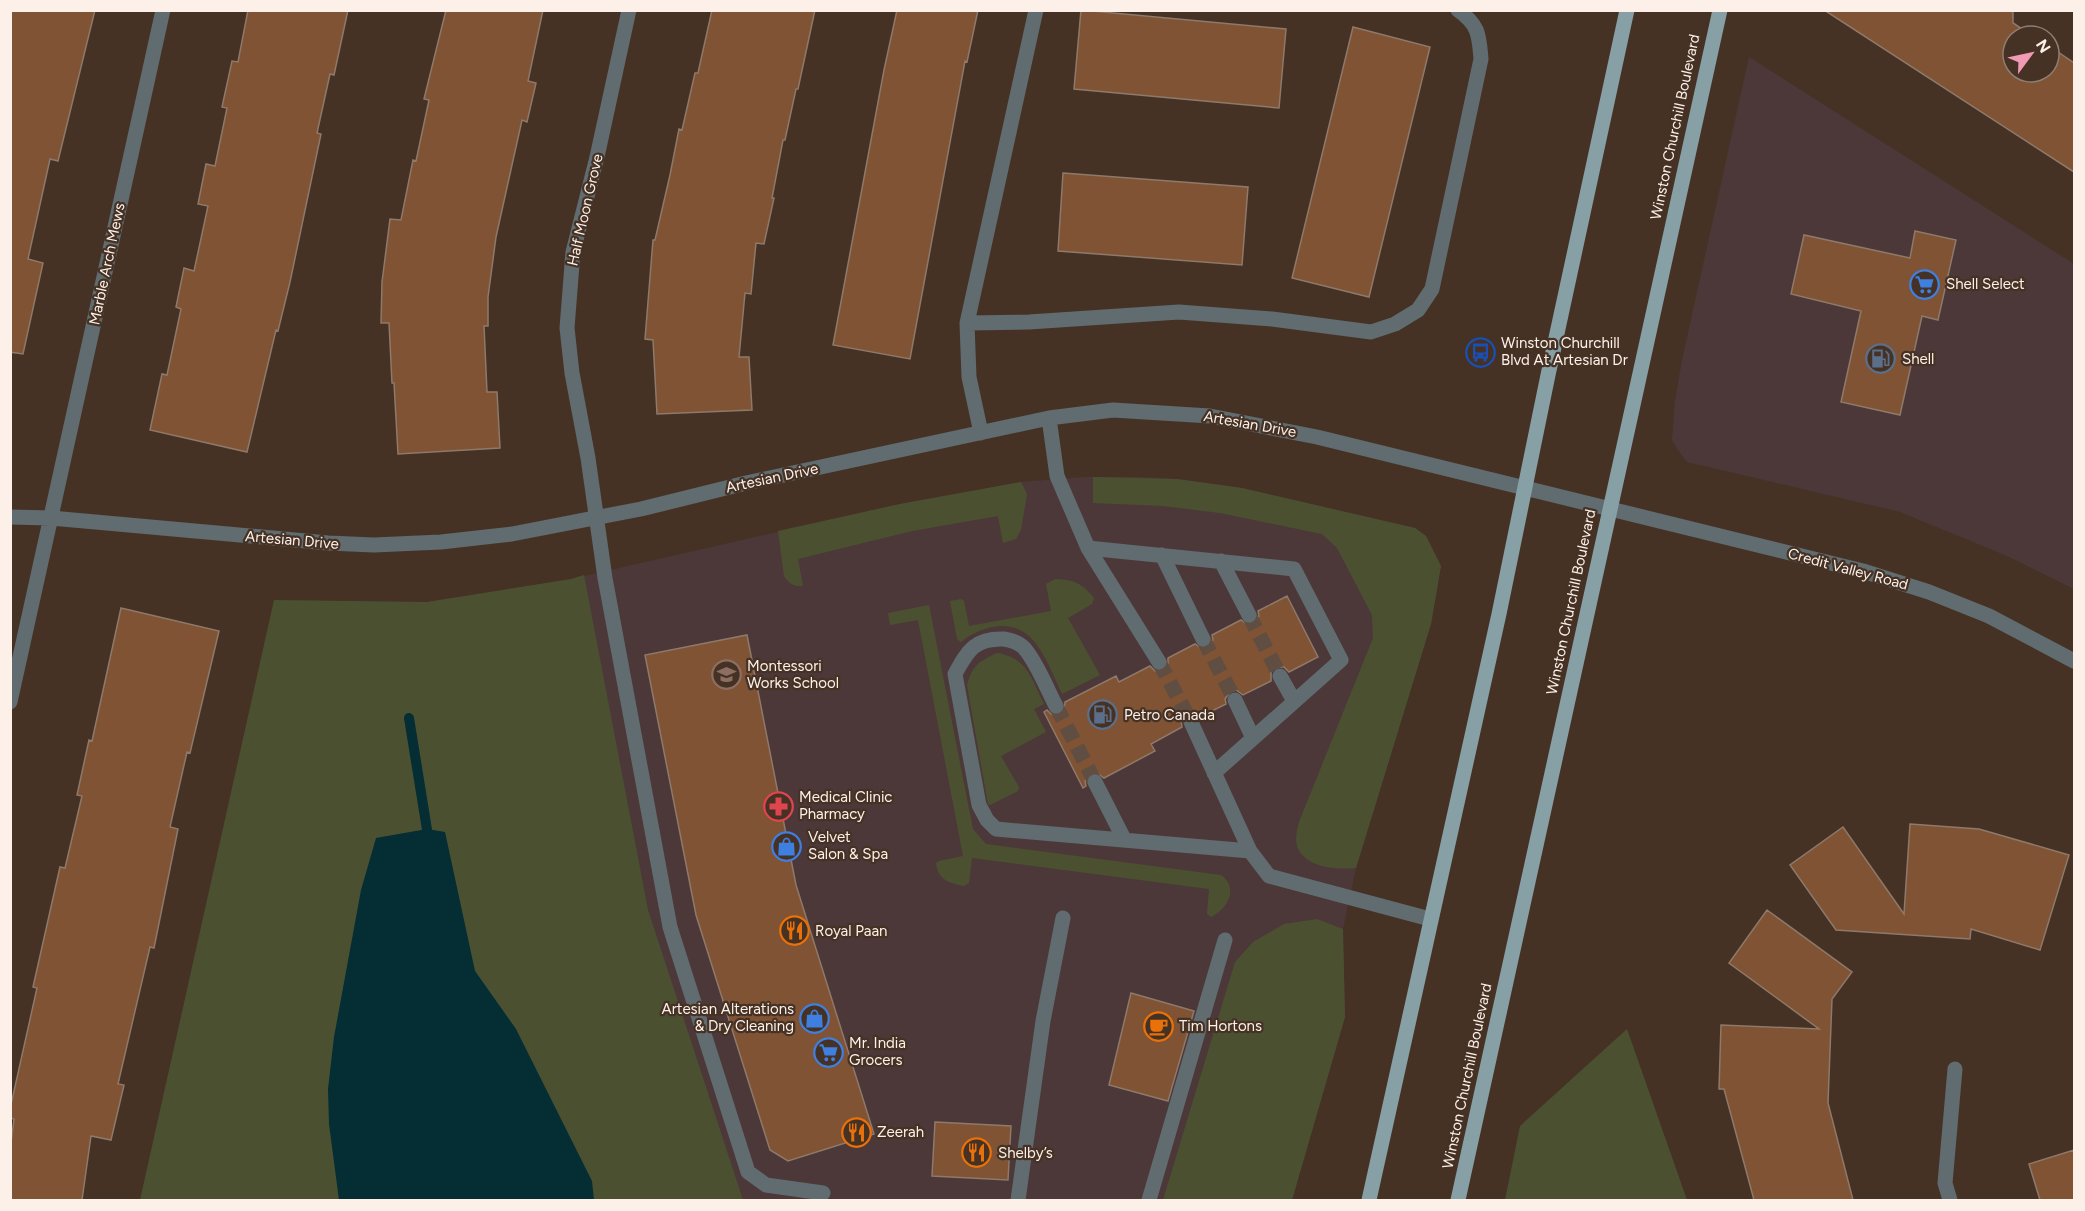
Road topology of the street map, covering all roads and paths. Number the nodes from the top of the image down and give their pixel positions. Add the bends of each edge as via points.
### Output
1 (163, 10) edge
2 (629, 10) edge
3 (1036, 10) edge
4 (1458, 10) edge
5 (1628, 10) edge
6 (1720, 10) edge
7 (967, 322) junction
8 (1049, 418) junction
9 (981, 433) junction
10 (1525, 489) junction
11 (1610, 509) junction
12 (10, 517) edge
13 (51, 518) junction
14 (596, 518) junction
15 (1088, 548) junction
16 (1162, 555) junction
17 (1221, 561) junction
18 (1249, 615) tunnel mouth
19 (1203, 639) tunnel mouth
20 (2074, 661) edge
21 (1159, 662) tunnel mouth
22 (1280, 676) tunnel mouth
23 (1235, 700) tunnel mouth
24 (1294, 701) junction
25 (10, 702) edge
26 (1056, 706) tunnel mouth
27 (1191, 722) tunnel mouth
28 (1253, 738) junction
29 (1214, 773) junction
30 (1095, 782) tunnel mouth
31 (1124, 839) junction
32 (1250, 851) junction
33 (1063, 918) dead end
34 (1431, 919) junction
35 (1225, 940) dead end
36 (1955, 1069) dead end
37 (823, 1193) dead end
38 (1018, 1200) edge
39 (1149, 1200) edge
40 (1369, 1200) edge
41 (1458, 1200) edge
42 (1950, 1200) edge

1 - 13 street, Marble Arch Mews
2 - 14 street, Half Moon Grove via 573,252 569,291 567,327 572,373
3 - 7 street
4 - 7 street via 1479,31 1482,59 1432,289 1418,310 1371,332 1179,312
5 - 10 main road
6 - 11 main road, Winston Churchill Boulevard
7 - 9 street via 969,377
8 - 9 street, Artesian Drive
8 - 10 street, Artesian Drive via 1113,410 1210,416 1317,437
8 - 15 street via 1057,476
9 - 14 street, Artesian Drive
10 - 11 street, Artesian Drive
10 - 34 main road
11 - 20 street, Credit Valley Road via 1863,571 1929,592 1989,616
11 - 41 main road, Winston Churchill Boulevard
12 - 13 street, Artesian Drive
13 - 14 street, Artesian Drive via 374,545 512,534
13 - 25 street, Marble Arch Mews
14 - 37 street, Half Moon Grove via 670,927 748,1172 766,1185
15 - 16 street
15 - 21 street
16 - 17 street
16 - 19 street
17 - 18 street
17 - 24 street via 1294,569 1341,660
22 - 24 street
23 - 28 street
24 - 28 street
26 - 31 street via 1023,646 1010,640 990,639 976,644 965,655 955,674 979,805 996,829
27 - 29 street
28 - 29 street
29 - 32 street
30 - 31 street
31 - 32 street
32 - 34 street via 1269,876
33 - 38 street via 1043,1021
34 - 40 main road
35 - 39 street
36 - 42 street via 1945,1183

